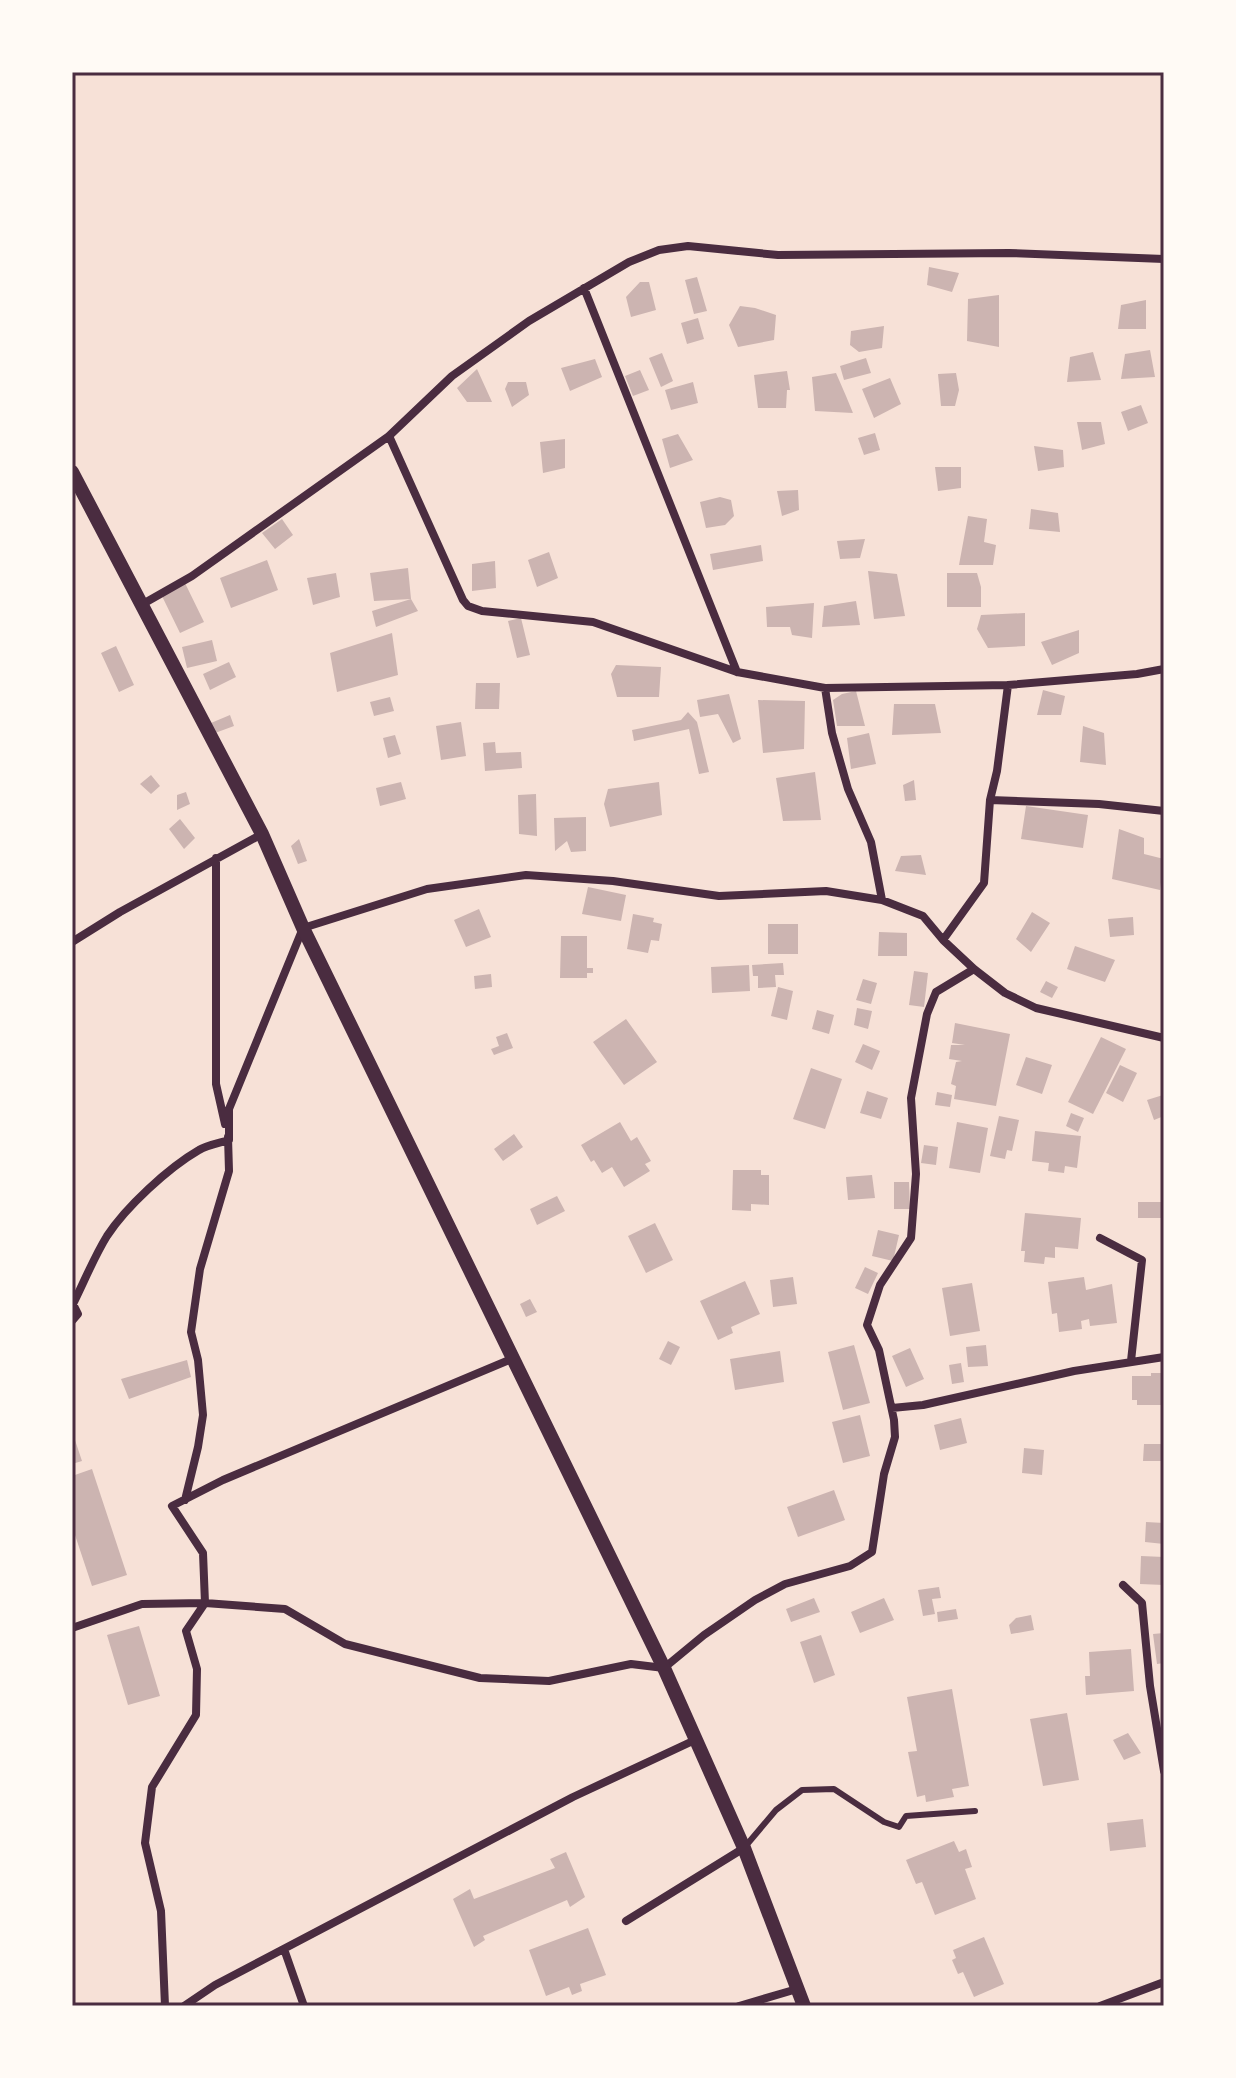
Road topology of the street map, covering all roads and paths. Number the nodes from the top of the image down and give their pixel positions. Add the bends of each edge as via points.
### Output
1 (1164, 259) edge
2 (584, 288) junction
3 (389, 436) junction
4 (72, 472) edge
5 (141, 606) junction
6 (1164, 669) edge
7 (737, 672) junction
8 (1008, 685) junction
9 (825, 688) junction
10 (990, 800) junction
11 (1164, 811) edge
12 (262, 834) junction
13 (216, 858) junction
14 (882, 900) junction
15 (303, 928) junction
16 (943, 940) junction
17 (72, 942) edge
18 (974, 969) junction
19 (1164, 1038) edge
20 (229, 1140) junction
21 (1100, 1238) dead end
22 (72, 1321) edge
23 (1164, 1357) edge
24 (514, 1358) junction
25 (1131, 1361) junction
26 (892, 1408) junction
27 (185, 1500) junction
28 (1123, 1585) dead end
29 (205, 1603) junction
30 (72, 1628) edge
31 (664, 1668) junction
32 (695, 1740) junction
33 (1164, 1771) edge
34 (975, 1811) dead end
35 (744, 1848) junction
36 (626, 1921) dead end
37 (284, 1949) junction
38 (1164, 1982) edge
39 (797, 1989) junction
40 (165, 2006) edge
41 (184, 2006) edge
42 (304, 2006) edge
43 (739, 2006) edge
44 (804, 2006) edge
45 (1100, 2006) edge

1 - 2 street via 1009,253 778,255 688,246 629,262
2 - 3 street via 452,376
2 - 7 street
3 - 5 street via 192,576
3 - 7 street via 468,606 593,622
4 - 5 street
5 - 12 street
6 - 8 street
7 - 9 street
8 - 9 street
8 - 10 street
9 - 14 street via 832,733 871,842
10 - 11 street
10 - 16 street via 984,883
12 - 13 street
12 - 15 street
13 - 17 street
13 - 20 street via 216,1084
14 - 15 street via 826,891 719,896 526,875 427,889
14 - 16 street via 923,916
15 - 20 street via 229,1109
15 - 24 street
16 - 18 street
18 - 19 street via 1036,1008
18 - 26 street via 936,992 927,1014 911,1098 916,1174 911,1238 880,1285 867,1325 879,1350
20 - 22 street via 200,1148 130,1209 96,1258 73,1304 78,1314
20 - 27 street via 229,1171 200,1269 191,1332 203,1415
21 - 25 street via 1142,1260
23 - 25 street
24 - 27 street
24 - 31 street
25 - 26 street
26 - 31 street via 895,1437 872,1552 850,1566 785,1584 755,1600
27 - 29 street via 172,1506 203,1553
28 - 33 street via 1142,1603
29 - 30 street via 142,1604
29 - 31 street via 285,1609 345,1644 480,1678 549,1681 631,1664
29 - 40 street via 186,1631 197,1669 196,1715 152,1787 145,1843 161,1911
31 - 32 street
32 - 35 street
32 - 37 street via 573,1797
34 - 35 lane via 906,1816 899,1827 834,1789 802,1790 776,1810
35 - 36 street
35 - 39 street
37 - 41 street
37 - 42 street
38 - 45 street
39 - 43 street
39 - 44 street

